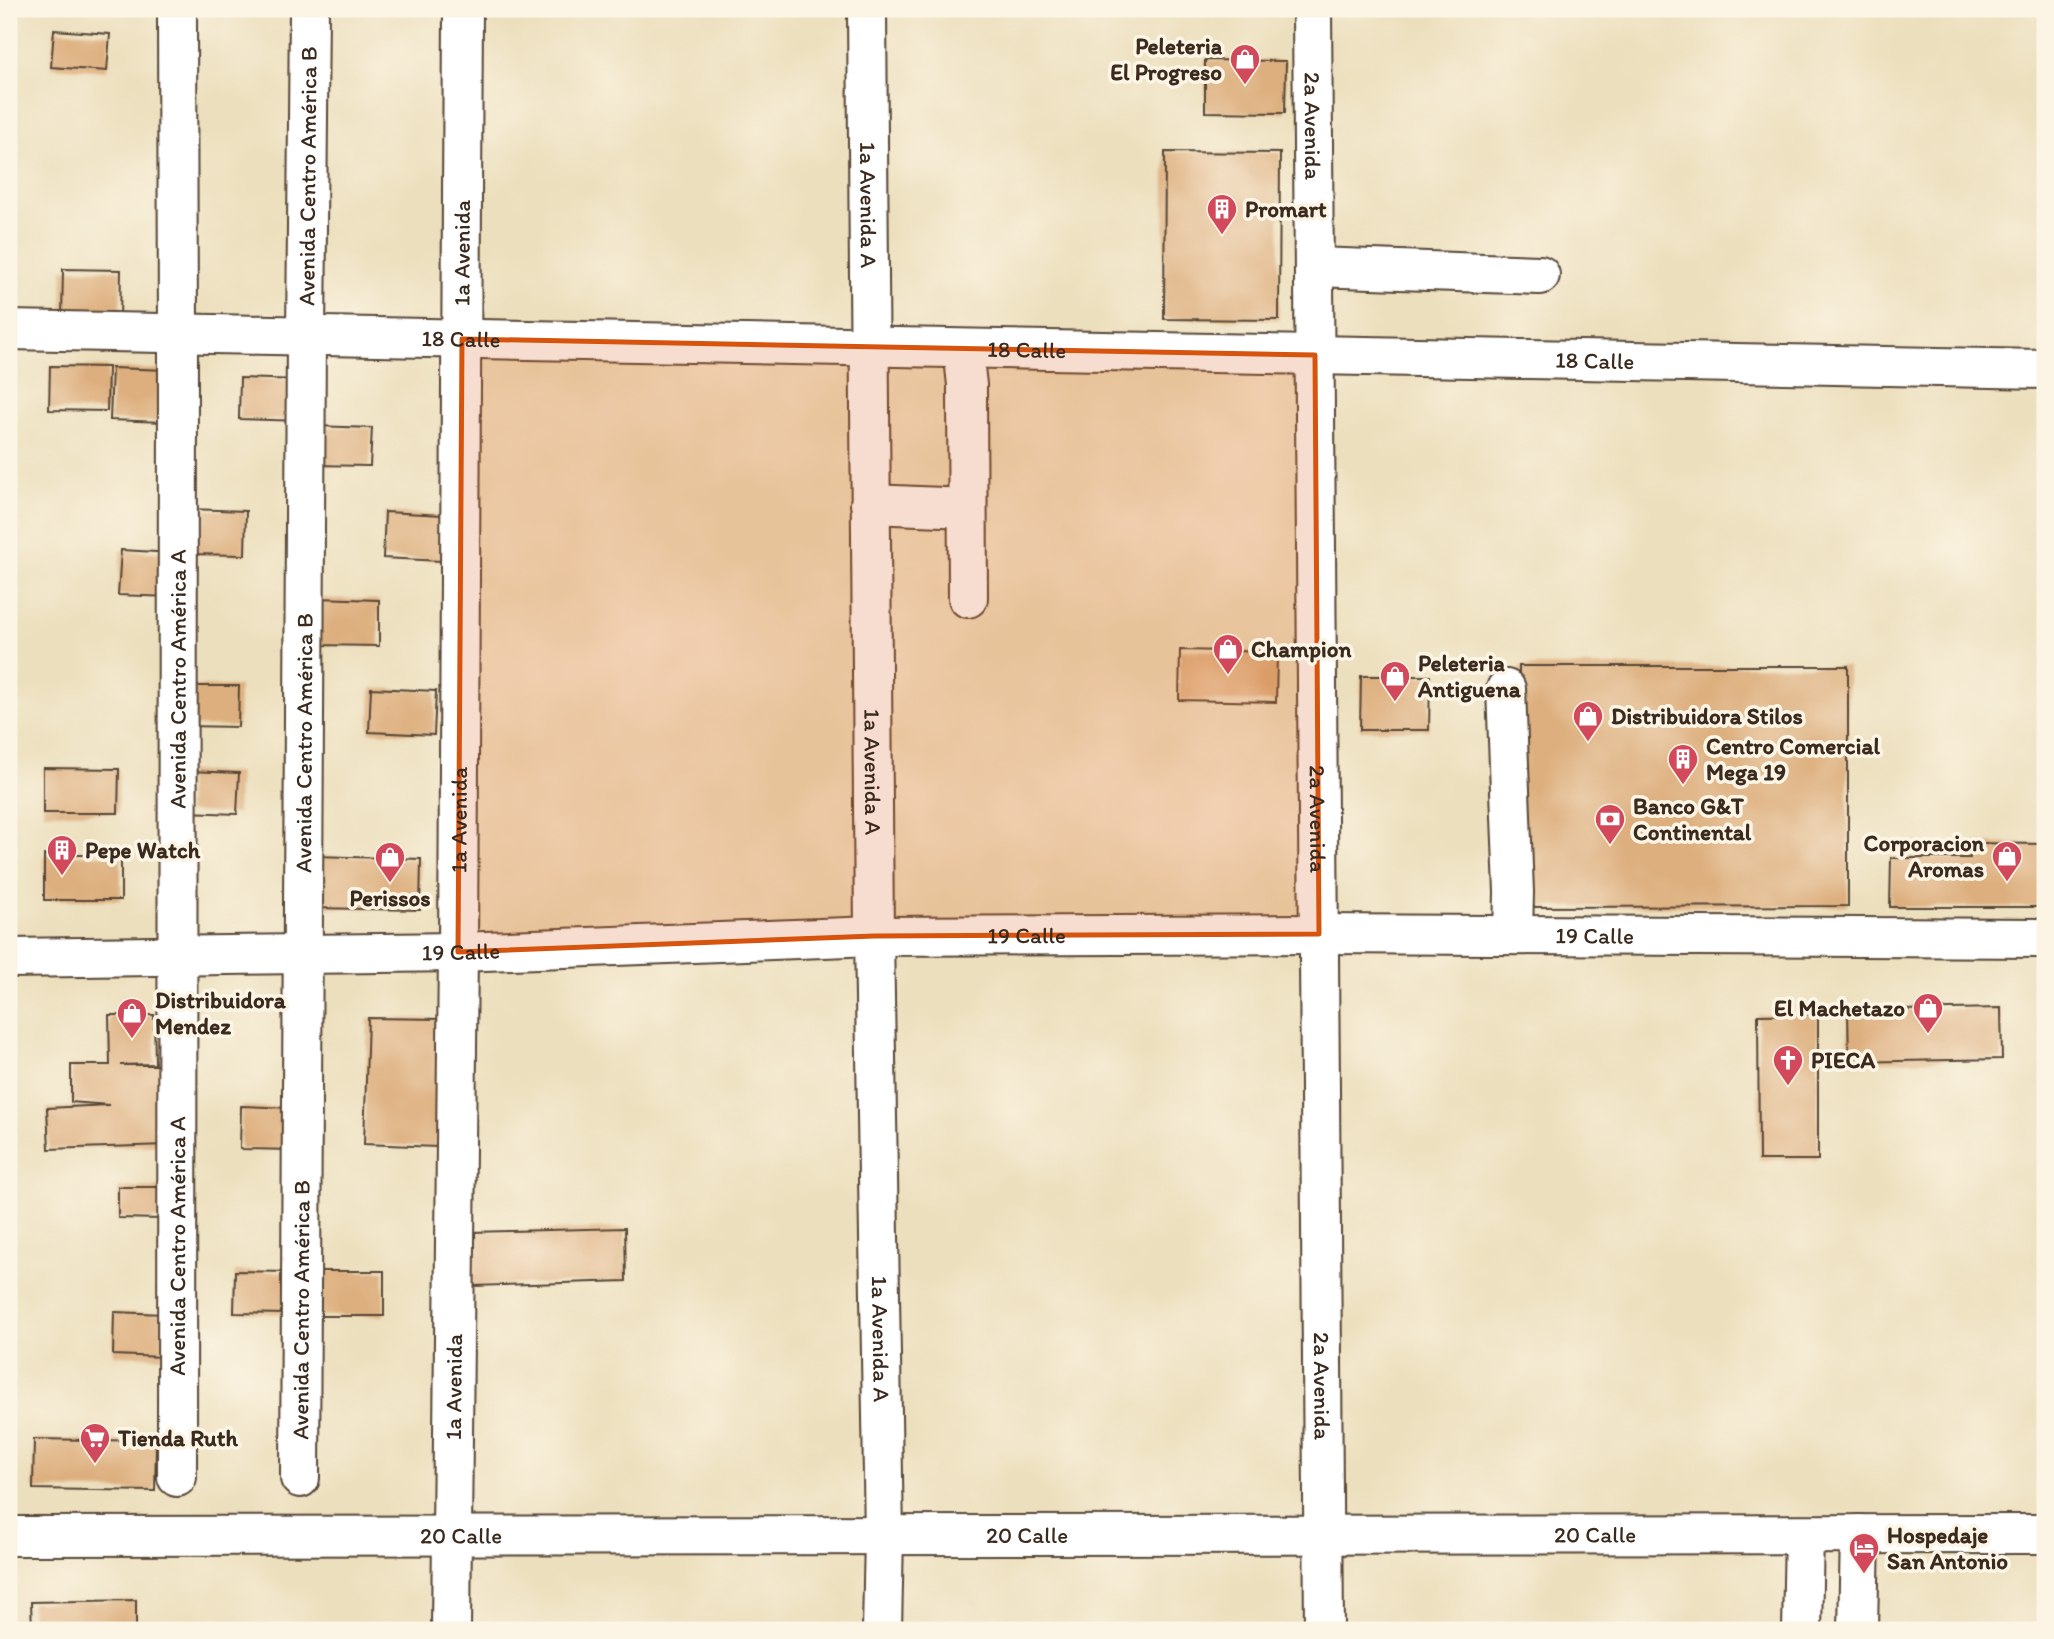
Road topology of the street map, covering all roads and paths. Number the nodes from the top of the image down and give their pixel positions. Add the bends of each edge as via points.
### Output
1 (177, 9) edge
2 (309, 9) edge
3 (463, 9) edge
4 (867, 9) edge
5 (1312, 9) edge
6 (1315, 267) junction
7 (1540, 275) dead end
8 (9, 330) edge
9 (178, 334) junction
10 (306, 336) junction
11 (462, 339) junction
12 (869, 347) junction
13 (963, 349) junction
14 (1315, 355) junction
15 (2045, 369) edge
16 (870, 504) junction
17 (967, 508) junction
18 (968, 597) dead end
19 (1506, 689) dead end
20 (1319, 934) junction
21 (1513, 934) junction
22 (874, 936) junction
23 (2045, 938) edge
24 (458, 952) junction
25 (303, 954) junction
26 (177, 956) junction
27 (9, 958) edge
28 (177, 1477) dead end
29 (300, 1478) dead end
30 (1860, 1534) junction
31 (2045, 1534) edge
32 (1804, 1535) junction
33 (9, 1536) edge
34 (453, 1536) junction
35 (884, 1536) junction
36 (1324, 1536) junction
37 (451, 1630) edge
38 (882, 1630) edge
39 (1324, 1630) edge
40 (1802, 1630) edge
41 (1858, 1630) edge

1 - 9 street, Avenida Centro América A
2 - 10 street, Avenida Centro América B
3 - 11 street, 1a Avenida
4 - 12 street, 1a Avenida A
5 - 6 street, 2a Avenida
6 - 7 street
6 - 14 street, 2a Avenida
8 - 9 street, 18 Calle
9 - 10 street, 18 Calle
9 - 26 street, Avenida Centro América A
10 - 11 street, 18 Calle
10 - 25 street, Avenida Centro América B
11 - 12 street, 18 Calle
11 - 24 street, 1a Avenida
12 - 13 street, 18 Calle
12 - 16 street, 1a Avenida A
13 - 14 street, 18 Calle
13 - 17 street
14 - 15 street, 18 Calle
14 - 20 street, 2a Avenida
16 - 17 street
16 - 22 street, 1a Avenida A
17 - 18 street
19 - 21 street
20 - 21 street, 19 Calle
20 - 22 street, 19 Calle
20 - 36 street, 2a Avenida
21 - 23 street, 19 Calle
22 - 24 street, 19 Calle
22 - 35 street, 1a Avenida A
24 - 25 street, 19 Calle
24 - 34 street, 1a Avenida
25 - 26 street, 19 Calle
25 - 29 street, Avenida Centro América B
26 - 27 street, 19 Calle
26 - 28 street, Avenida Centro América A
30 - 31 street, 20 Calle
30 - 32 street, 20 Calle
30 - 41 street
32 - 36 street, 20 Calle
32 - 40 street
33 - 34 street, 20 Calle
34 - 35 street, 20 Calle
34 - 37 street, 1a Avenida
35 - 36 street, 20 Calle
35 - 38 street, 1a Avenida A
36 - 39 street, 2a Avenida

